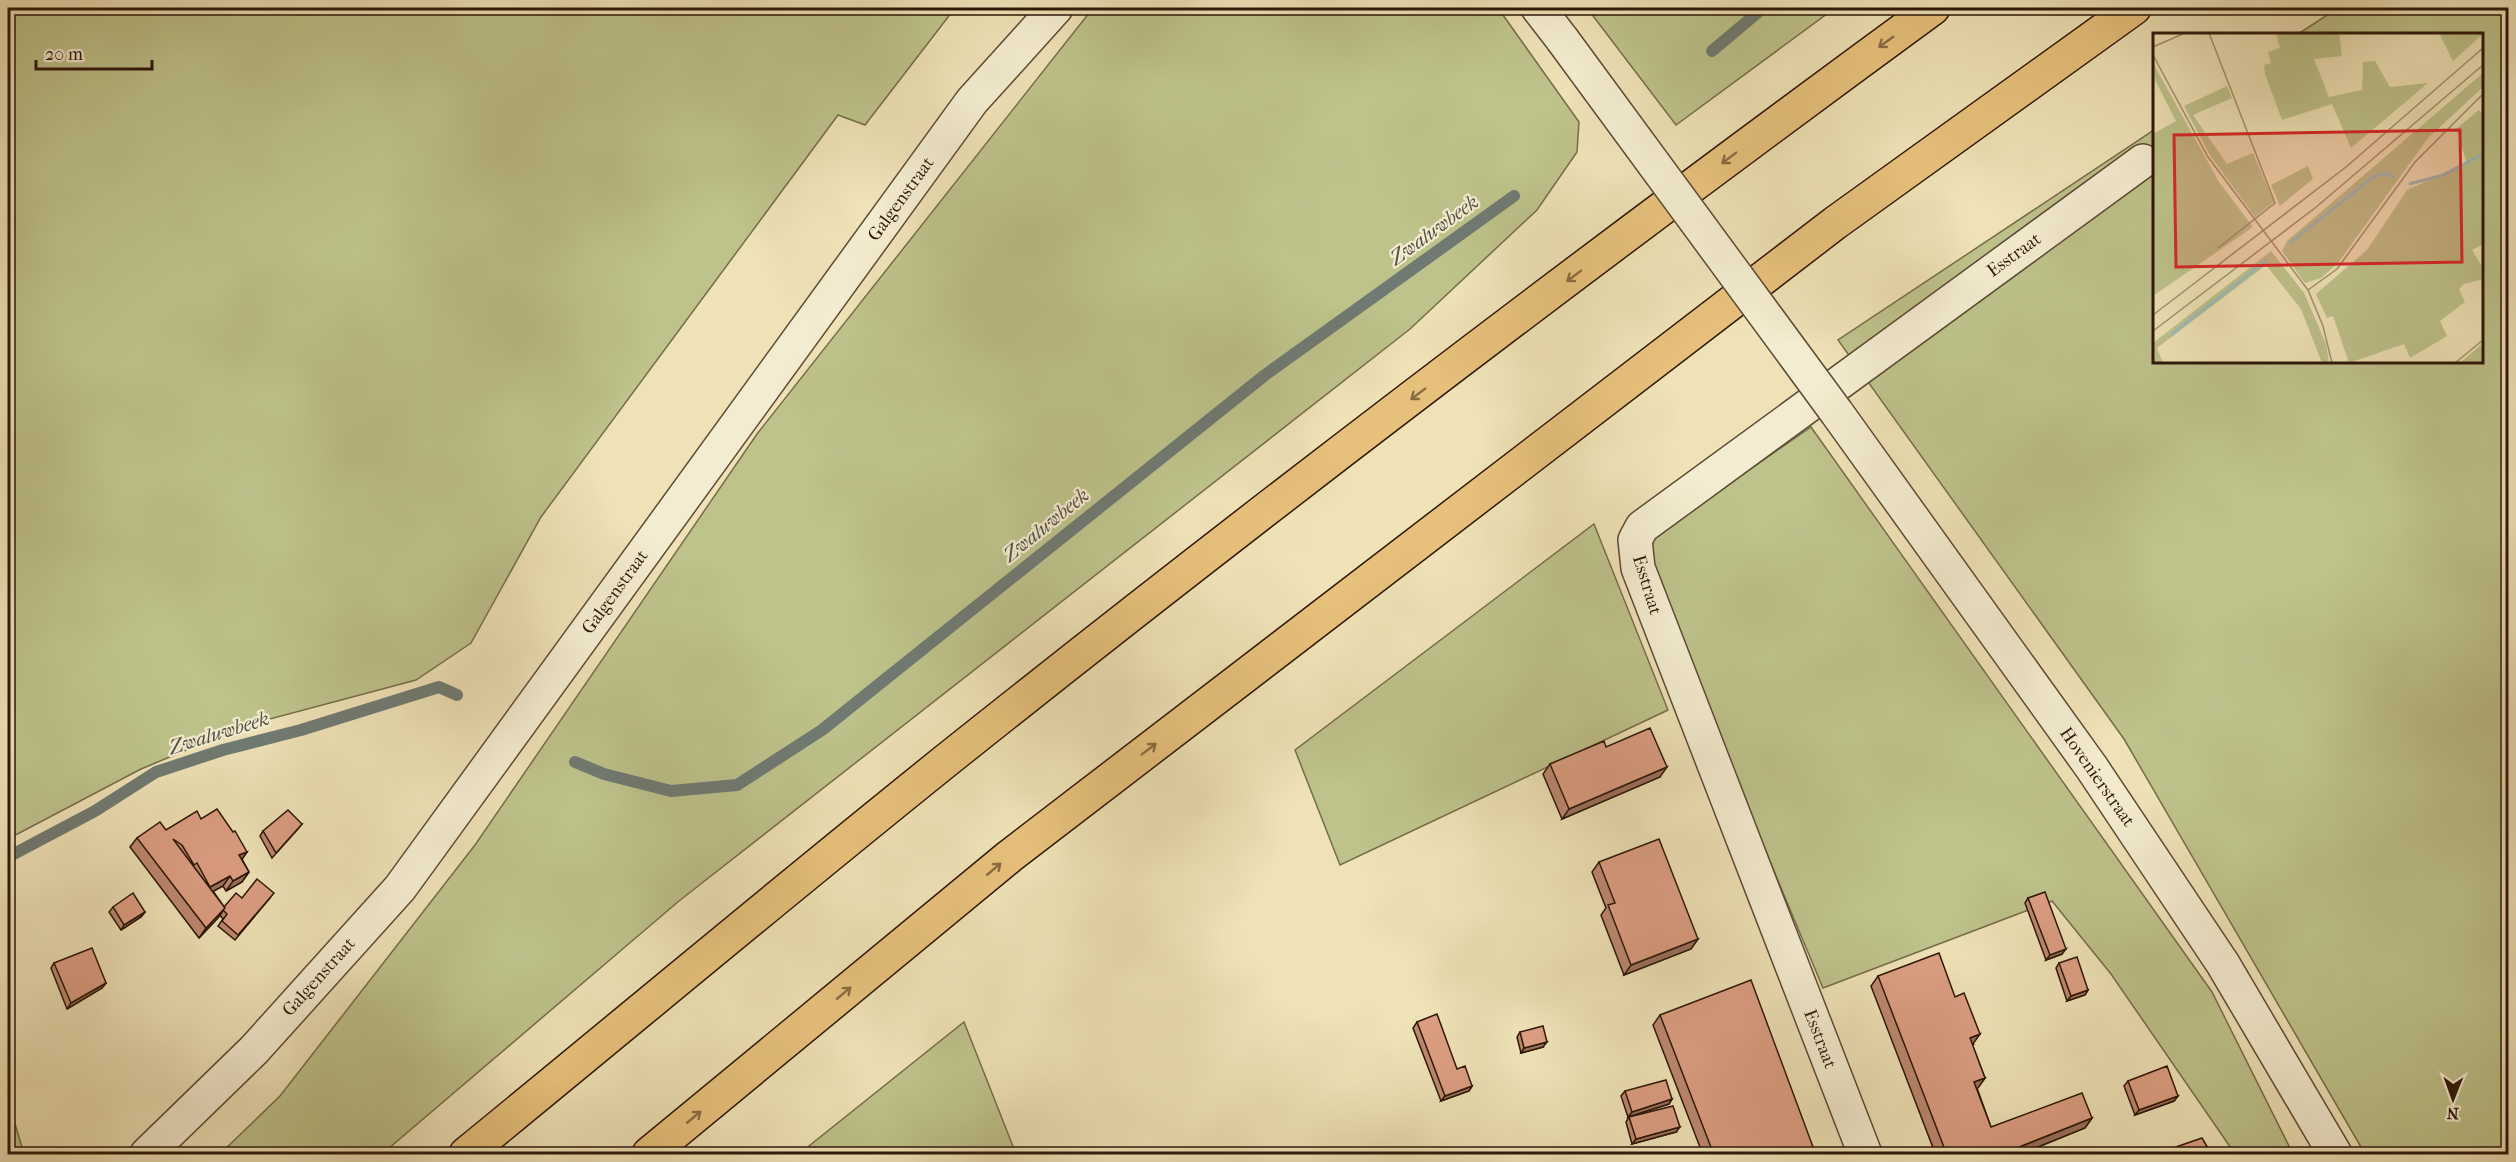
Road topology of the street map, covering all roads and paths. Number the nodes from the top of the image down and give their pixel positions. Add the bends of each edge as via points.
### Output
1 (1056, 8) edge
2 (1538, 8) edge
3 (1933, 8) edge
4 (2134, 8) edge
5 (2143, 161) dead end
6 (147, 1155) edge
7 (466, 1155) edge
8 (649, 1155) edge
9 (1865, 1155) edge
10 (2335, 1155) edge

1 - 6 street, Galgenstraat via 972,101 400,888 254,1050
2 - 10 street, Hovenierstraat, bridge via 1837,413 2092,768 2223,963
3 -> 7 highway via 1286,494 957,752
8 -> 4 highway via 1019,848 1835,223
5 - 9 street, Esstraat via 1642,527 1635,540 1638,568

